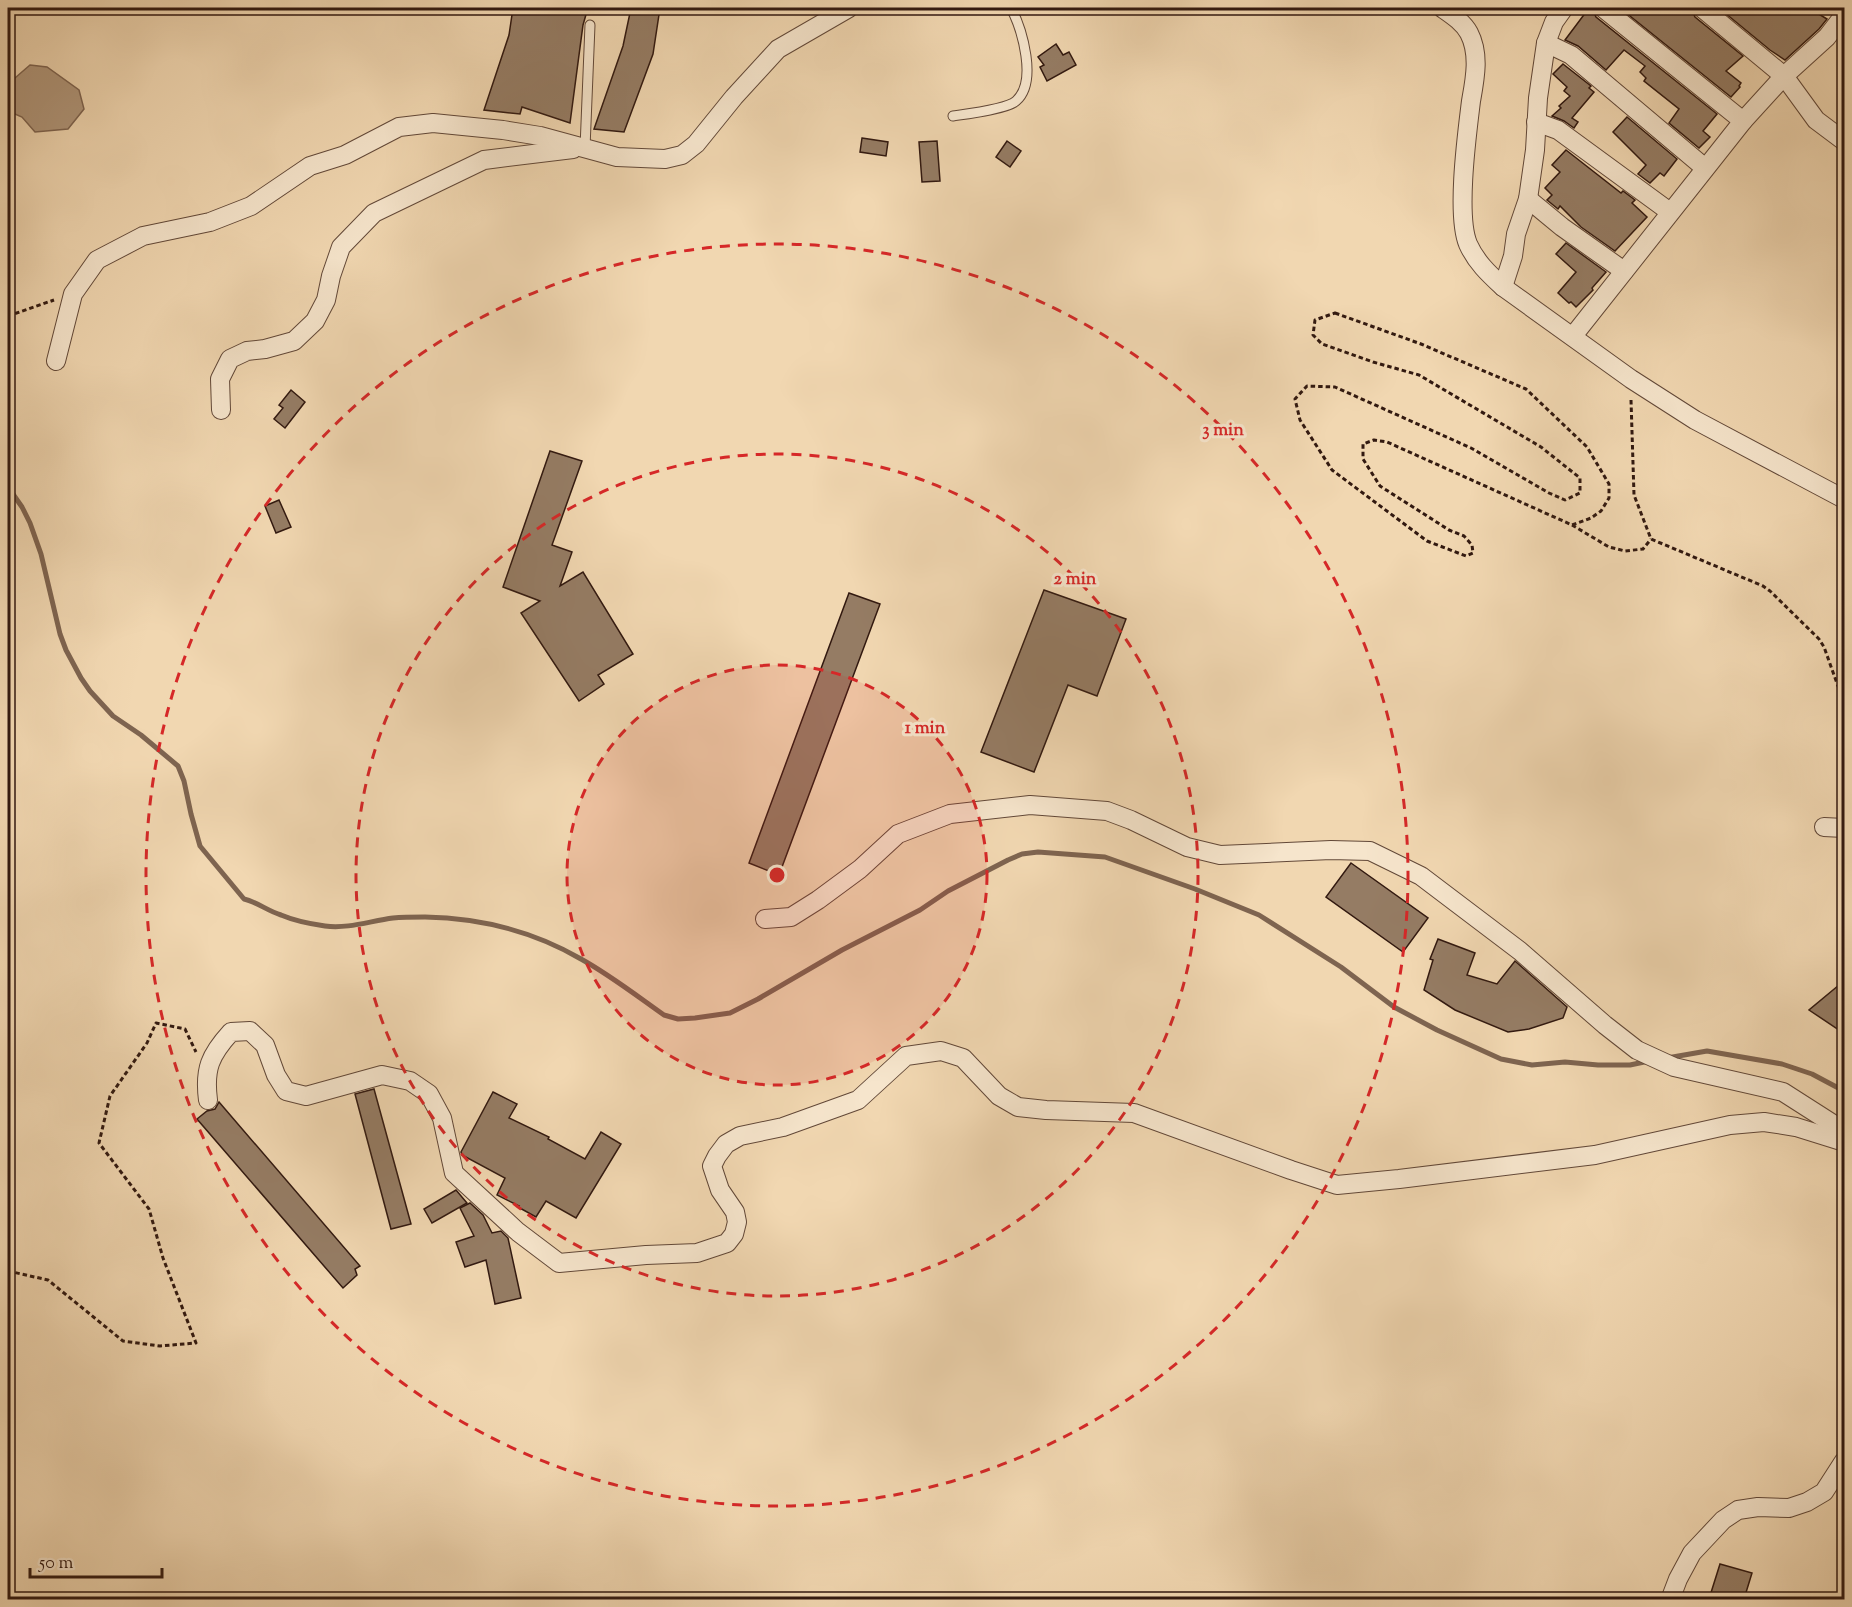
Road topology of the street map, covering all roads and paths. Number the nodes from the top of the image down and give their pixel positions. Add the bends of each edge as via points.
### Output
1 (849, 8) edge
2 (1011, 8) edge
3 (1442, 8) edge
4 (1563, 8) edge
5 (1603, 8) edge
6 (1702, 8) edge
7 (1845, 15) edge
8 (590, 25) dead end
9 (1546, 42) junction
10 (1784, 76) junction
11 (952, 116) dead end
12 (1743, 121) junction
13 (1536, 122) junction
14 (1845, 141) edge
15 (585, 148) junction
16 (1705, 168) junction
17 (1528, 200) junction
18 (1670, 212) junction
19 (1624, 271) junction
20 (1503, 287) junction
21 (73, 294) junction
22 (8, 316) edge
23 (1573, 336) junction
24 (56, 361) dead end
25 (1631, 379) junction
26 (221, 410) dead end
27 (1845, 499) edge
28 (1572, 525) junction
29 (1651, 539) junction
30 (1845, 703) edge
31 (1824, 827) dead end
32 (1845, 828) edge
33 (765, 919) dead end
34 (206, 1072) junction
35 (208, 1100) dead end
36 (1845, 1131) edge
37 (1845, 1142) edge
38 (8, 1271) edge
39 (1845, 1461) edge
40 (1670, 1599) edge

1 - 15 street via 778,49 682,155 665,159 617,157
2 - 11 lane via 1025,48 1024,91 1015,102
3 - 20 street via 1462,23 1475,53 1464,169 1467,243 1484,269
4 - 9 street
5 - 12 street
6 - 10 street
7 - 10 street
8 - 15 lane
9 - 13 street
9 - 16 street via 1571,55
10 - 12 street
10 - 14 street via 1816,120
12 - 16 street
13 - 17 street
13 - 18 street via 1558,130
15 - 21 street via 540,135 503,130 433,123 399,127 345,155 310,166 251,206 210,222 144,236 97,260
15 - 26 street via 484,160 374,213 341,247 326,300 315,321 294,341 247,351 230,359 220,379
16 - 18 street
17 - 19 street
17 - 20 street
18 - 19 street
19 - 23 street
20 - 23 street
21 - 22 path
21 - 24 street
23 - 25 street
25 - 27 street via 1695,420
25 - 29 path via 1634,495
28 - 28 path via 1387,442 1374,440 1363,444 1363,459 1380,486 1464,536 1472,545 1473,554 1466,556 1427,541 1332,470 1300,420 1295,399 1307,386 1335,387 1470,448 1565,500 1580,493 1580,478 1541,447 1419,375 1322,344 1313,335 1315,320 1335,313 1526,389 1587,447 1609,484 1609,498 1601,511
28 - 29 path via 1609,547 1625,551 1643,549
29 - 30 path via 1763,585 1819,639
31 - 32 street
33 - 36 street via 790,917 818,900 898,834 950,814 1030,805 1107,811 1186,847 1220,855 1370,851 1421,876 1520,951 1637,1050 1674,1067 1783,1092
34 - 35 street
34 - 37 street via 219,1045 231,1032 250,1031 266,1045 286,1091 306,1096 382,1075 410,1081 429,1094 442,1118 454,1173 518,1232 559,1263 697,1253 727,1243 737,1222 712,1166 726,1143 858,1100 906,1056 925,1052 941,1051 963,1058 999,1096 1018,1107 1134,1113 1337,1185 1595,1155 1730,1125 1764,1122
34 - 38 path via 186,1029 156,1023 147,1043 110,1096 99,1143 148,1209 196,1343 160,1346 123,1341 48,1280
39 - 40 street via 1824,1492 1807,1502 1789,1508 1738,1510 1723,1520 1692,1553

